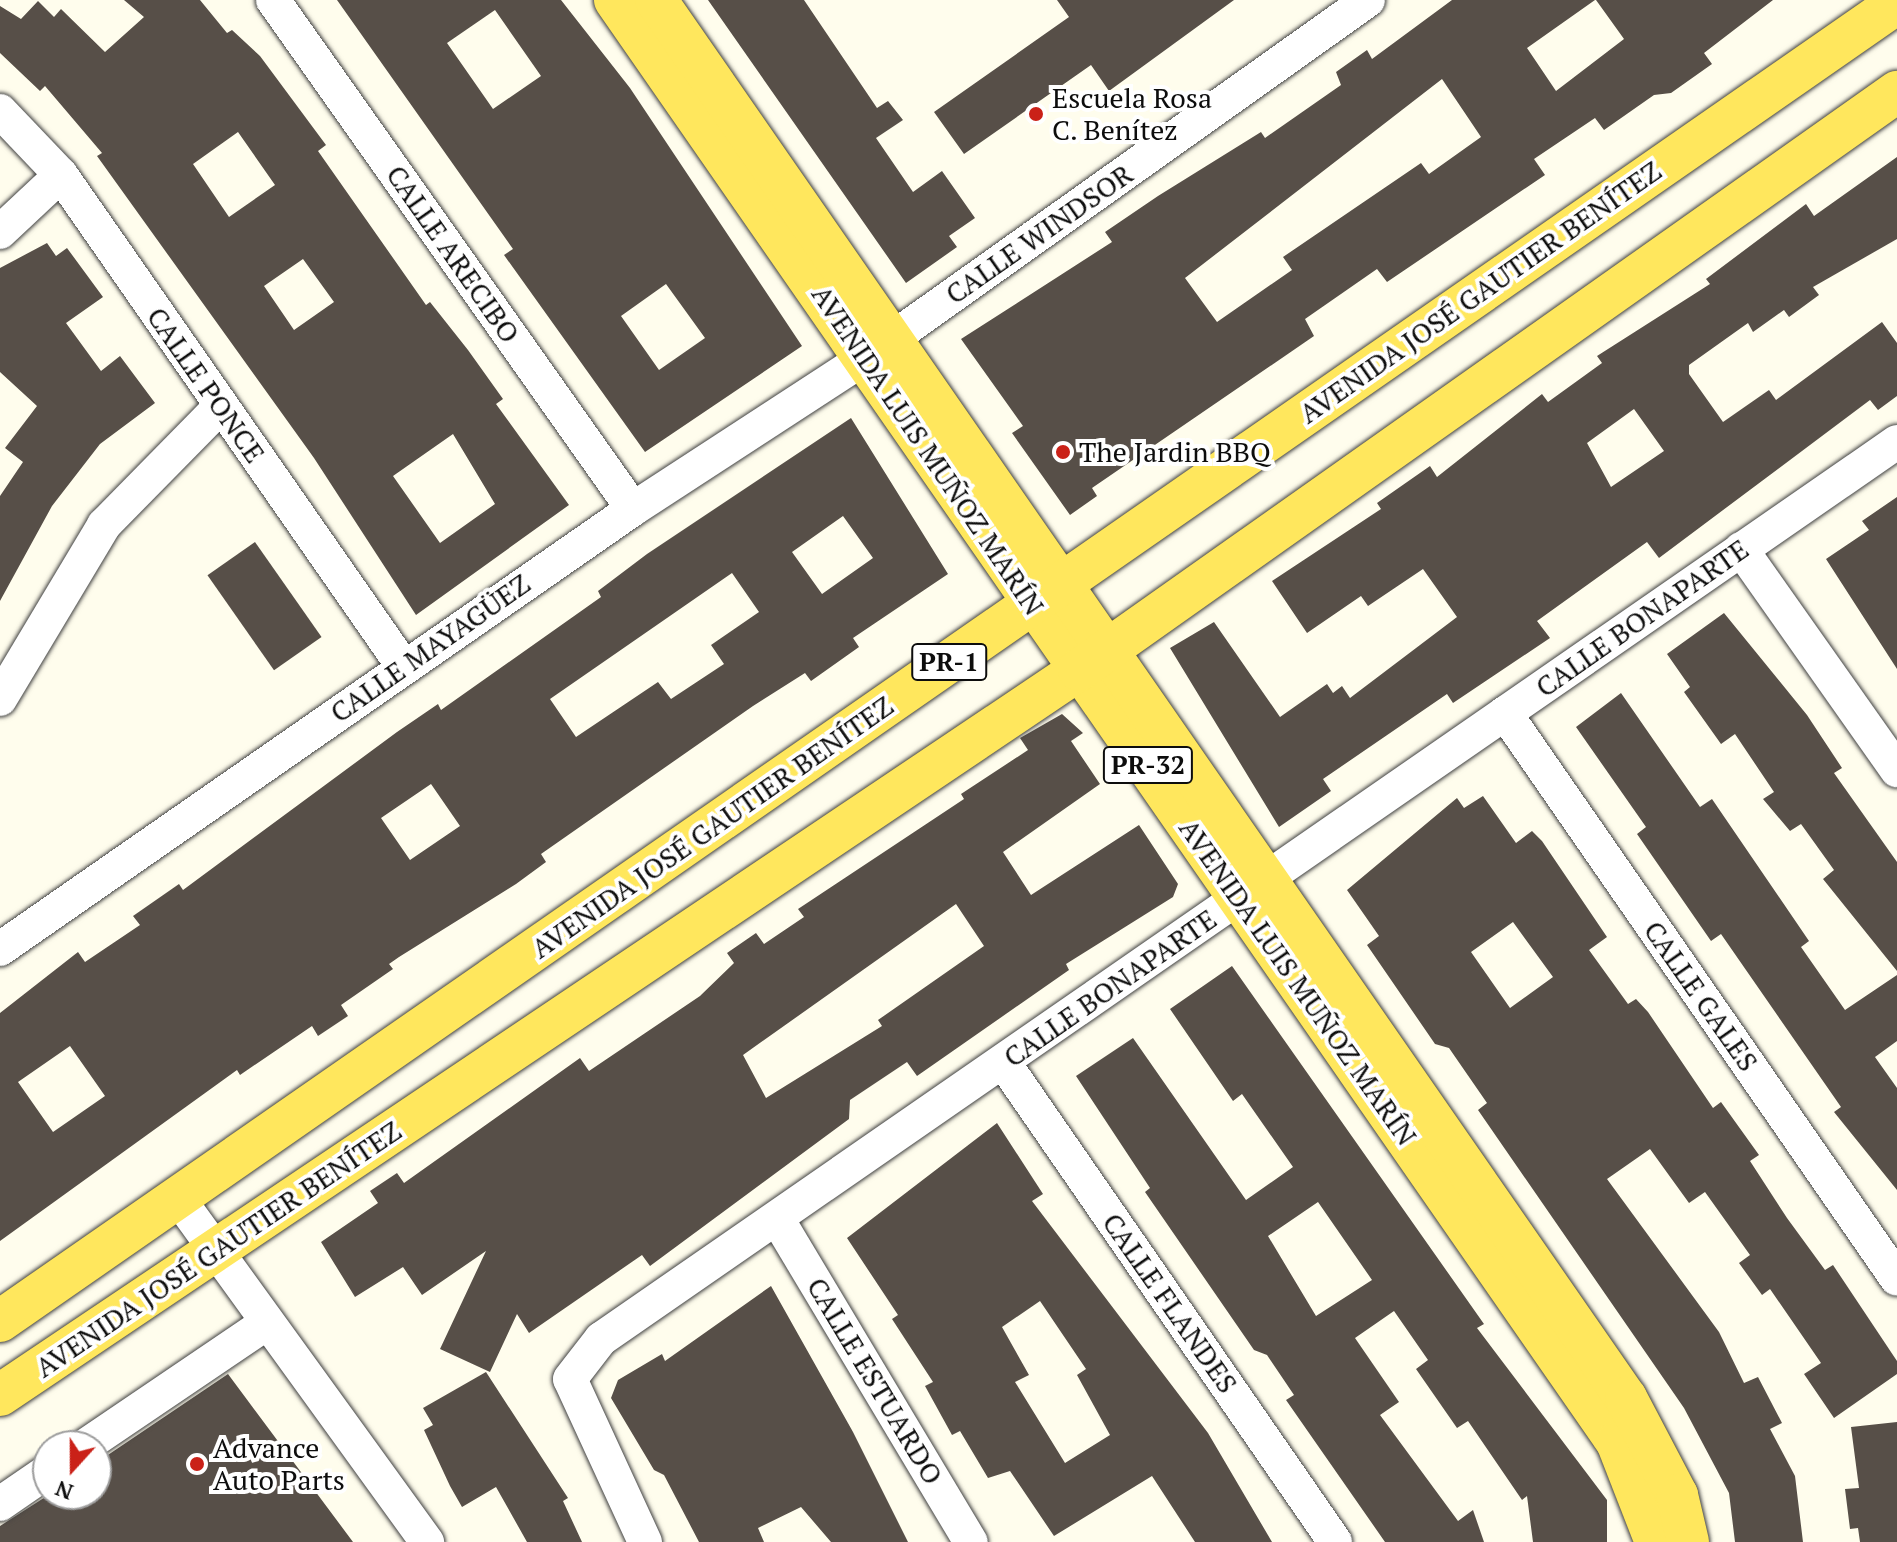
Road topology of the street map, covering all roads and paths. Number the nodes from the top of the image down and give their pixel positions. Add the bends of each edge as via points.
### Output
1 (273, 0) edge
2 (615, 0) edge
3 (656, 0) edge
4 (1368, 0) edge
5 (1871, 0) edge
6 (1897, 3) edge
7 (1796, 70) junction
8 (1897, 92) edge
9 (0, 111) edge
10 (61, 175) junction
11 (0, 232) edge
12 (879, 348) junction
13 (221, 406) junction
14 (1897, 442) edge
15 (633, 509) junction
16 (1741, 549) junction
17 (1048, 594) junction
18 (1093, 660) junction
19 (403, 666) junction
20 (0, 699) edge
21 (1505, 713) junction
22 (1897, 770) edge
23 (1252, 888) junction
24 (0, 949) edge
25 (1004, 1063) junction
26 (178, 1198) junction
27 (778, 1220) junction
28 (216, 1250) junction
29 (1897, 1279) edge
30 (0, 1321) edge
31 (267, 1323) junction
32 (0, 1395) edge
33 (109, 1430) edge
34 (32, 1482) edge
35 (0, 1504) edge
36 (427, 1542) edge
37 (645, 1542) edge
38 (971, 1542) edge
39 (1335, 1542) edge
40 (1656, 1542) edge
41 (1688, 1542) edge

1 - 15 street, CALLE ARECIBO
2 - 12 main road, AVENIDA LUIS MUÑOZ MARÍN / PR-32
3 - 12 main road, AVENIDA LUIS MUÑOZ MARÍN / PR-32
4 - 12 street, CALLE WINDSOR
5 - 7 street
6 - 7 main road, AVENIDA JOSÉ GAUTIER BENÍTEZ / PR-1
7 - 17 main road, AVENIDA JOSÉ GAUTIER BENÍTEZ / PR-1
8 - 18 main road, AVENIDA JOSÉ GAUTIER BENÍTEZ / PR-1
9 - 10 street, CALLE PONCE
10 - 11 street
10 - 13 street, CALLE PONCE
12 - 15 street, CALLE MAYAGÜEZ
12 - 17 main road, AVENIDA LUIS MUÑOZ MARÍN / PR-32
13 - 19 street, CALLE PONCE
13 - 20 street via 104,525
14 - 16 street, CALLE BONAPARTE
15 - 19 street, CALLE MAYAGÜEZ
16 - 21 street, CALLE BONAPARTE
16 - 22 street
17 - 18 main road, AVENIDA LUIS MUÑOZ MARÍN / PR-32
17 - 26 main road, AVENIDA JOSÉ GAUTIER BENÍTEZ / PR-1
18 - 23 main road, AVENIDA LUIS MUÑOZ MARÍN / PR-32
18 - 28 main road, AVENIDA JOSÉ GAUTIER BENÍTEZ / PR-1
19 - 24 street, CALLE MAYAGÜEZ
21 - 23 street, CALLE BONAPARTE
21 - 29 street, CALLE GALES
23 - 25 street, CALLE BONAPARTE
23 - 40 main road, AVENIDA LUIS MUÑOZ MARÍN / PR-32 via 1617,1442
23 - 41 main road, AVENIDA LUIS MUÑOZ MARÍN / PR-32 via 1626,1398 1677,1495
25 - 27 street, CALLE BONAPARTE
25 - 39 street, CALLE FLANDES
26 - 28 street
26 - 30 main road, AVENIDA JOSÉ GAUTIER BENÍTEZ / PR-1
27 - 37 street, CALLE BONAPARTE via 601,1339 570,1379
27 - 38 street, CALLE ESTUARDO
28 - 31 street
28 - 32 main road, AVENIDA JOSÉ GAUTIER BENÍTEZ / PR-1
31 - 33 street
31 - 36 street
34 - 35 street

